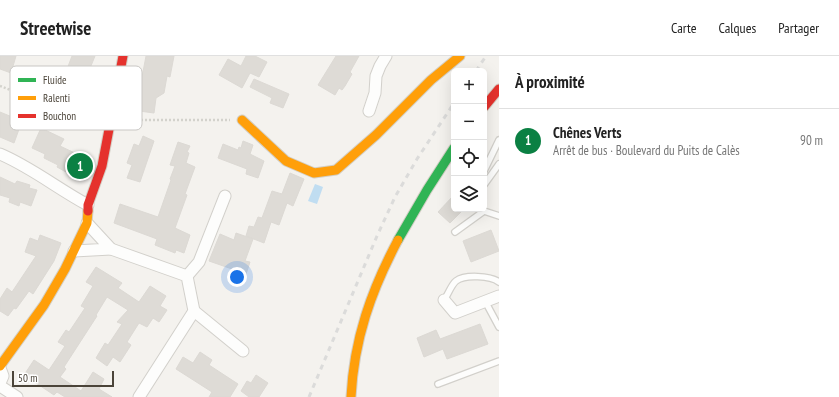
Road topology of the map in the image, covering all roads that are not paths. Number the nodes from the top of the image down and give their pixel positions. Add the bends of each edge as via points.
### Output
1 (123, 56) edge
2 (386, 56) edge
3 (460, 56) edge
4 (121, 66) edge
5 (499, 89) edge
6 (487, 104) edge
7 (369, 111) dead end
8 (242, 120) dead end
9 (109, 130) edge
10 (499, 140) edge
11 (451, 152) edge
12 (0, 154) edge
13 (499, 164) edge
14 (487, 166) edge
15 (487, 182) edge
16 (225, 196) dead end
17 (88, 205) junction
18 (480, 212) edge
19 (487, 212) edge
20 (499, 216) edge
21 (87, 223) junction
22 (455, 232) dead end
23 (111, 249) junction
24 (74, 250) junction
25 (187, 276) junction
26 (499, 282) edge
27 (499, 296) edge
28 (444, 300) joint
29 (485, 301) junction
30 (194, 310) junction
31 (499, 326) edge
32 (243, 351) dead end
33 (499, 361) edge
34 (0, 366) edge
35 (0, 384) edge
36 (438, 384) dead end
37 (17, 397) edge
38 (139, 397) edge
39 (351, 397) edge

1 - 4 street
2 - 7 street via 376,76 375,93
3 - 8 street via 336,170 314,173 286,161
5 - 6 street
9 - 17 street via 102,166
10 - 14 lane
11 - 39 street via 405,226 373,292 355,356
12 - 17 street via 32,170
13 - 15 lane
16 - 25 street via 199,262
17 - 21 street
18 - 22 lane
19 - 20 lane
21 - 23 street
21 - 24 street
23 - 24 street
23 - 25 street
24 - 34 street via 44,305
25 - 30 street
26 - 28 lane via 495,279 470,276 456,281
27 - 29 street
28 - 29 street via 455,313
29 - 31 lane
30 - 32 street
30 - 38 street
33 - 36 lane
34 - 35 street via 3,376
35 - 37 street

